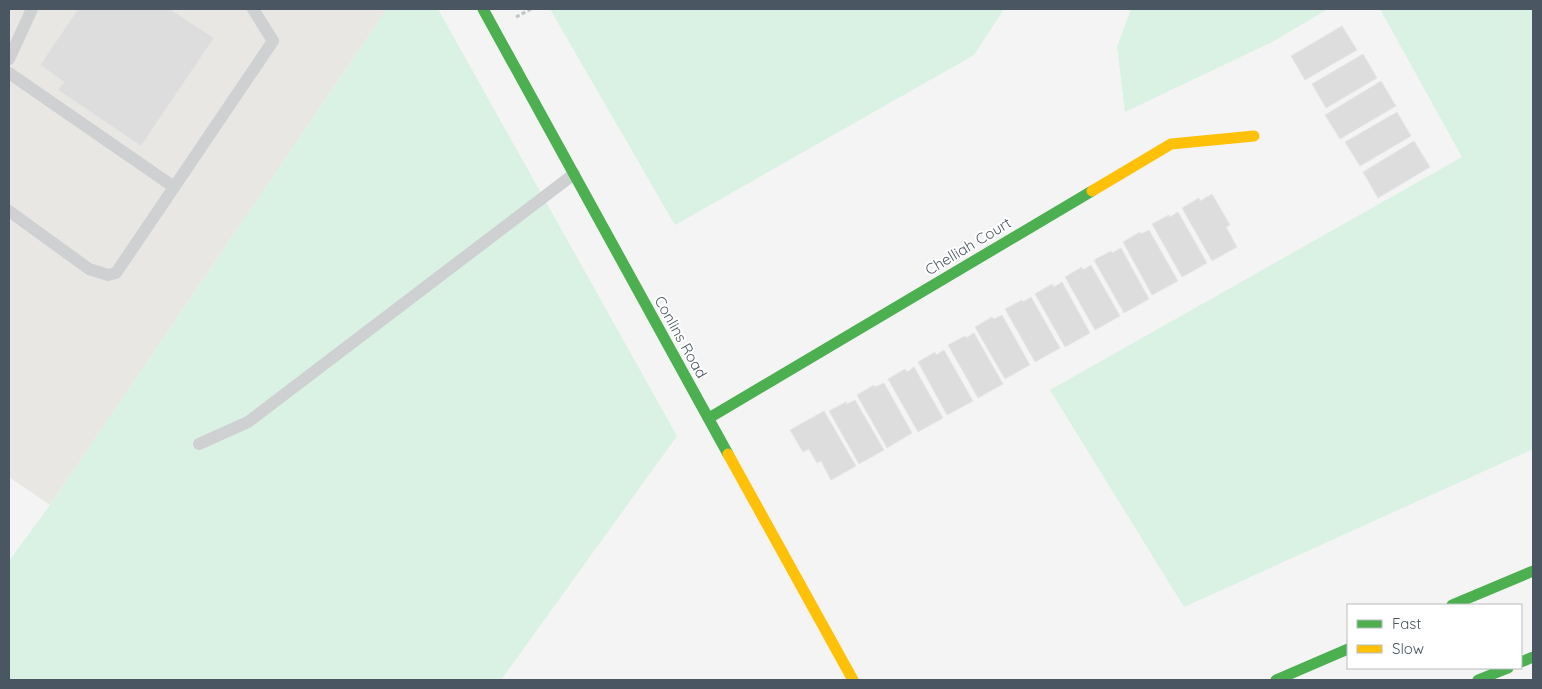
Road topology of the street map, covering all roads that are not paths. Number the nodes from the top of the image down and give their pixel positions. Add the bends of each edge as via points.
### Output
1 (32, 9) edge
2 (253, 9) edge
3 (483, 9) edge
4 (9, 59) edge
5 (9, 73) edge
6 (1254, 136) dead end
7 (574, 174) junction
8 (174, 187) junction
9 (9, 211) edge
10 (709, 418) junction
11 (199, 444) dead end
12 (1533, 571) edge
13 (1454, 604) edge
14 (1347, 650) edge
15 (1506, 669) edge
16 (853, 680) edge
17 (1276, 680) edge
18 (1478, 680) edge

1 - 4 lane
2 - 8 lane via 273,41
3 - 7 main road, Conlins Road
5 - 8 lane
6 - 10 main road, Chelliah Court via 1171,144
7 - 10 main road, Conlins Road
7 - 11 lane via 248,422
8 - 9 lane via 116,272 108,275 89,269
10 - 16 main road, Conlins Road
12 - 13 main road
14 - 17 main road
15 - 18 main road

